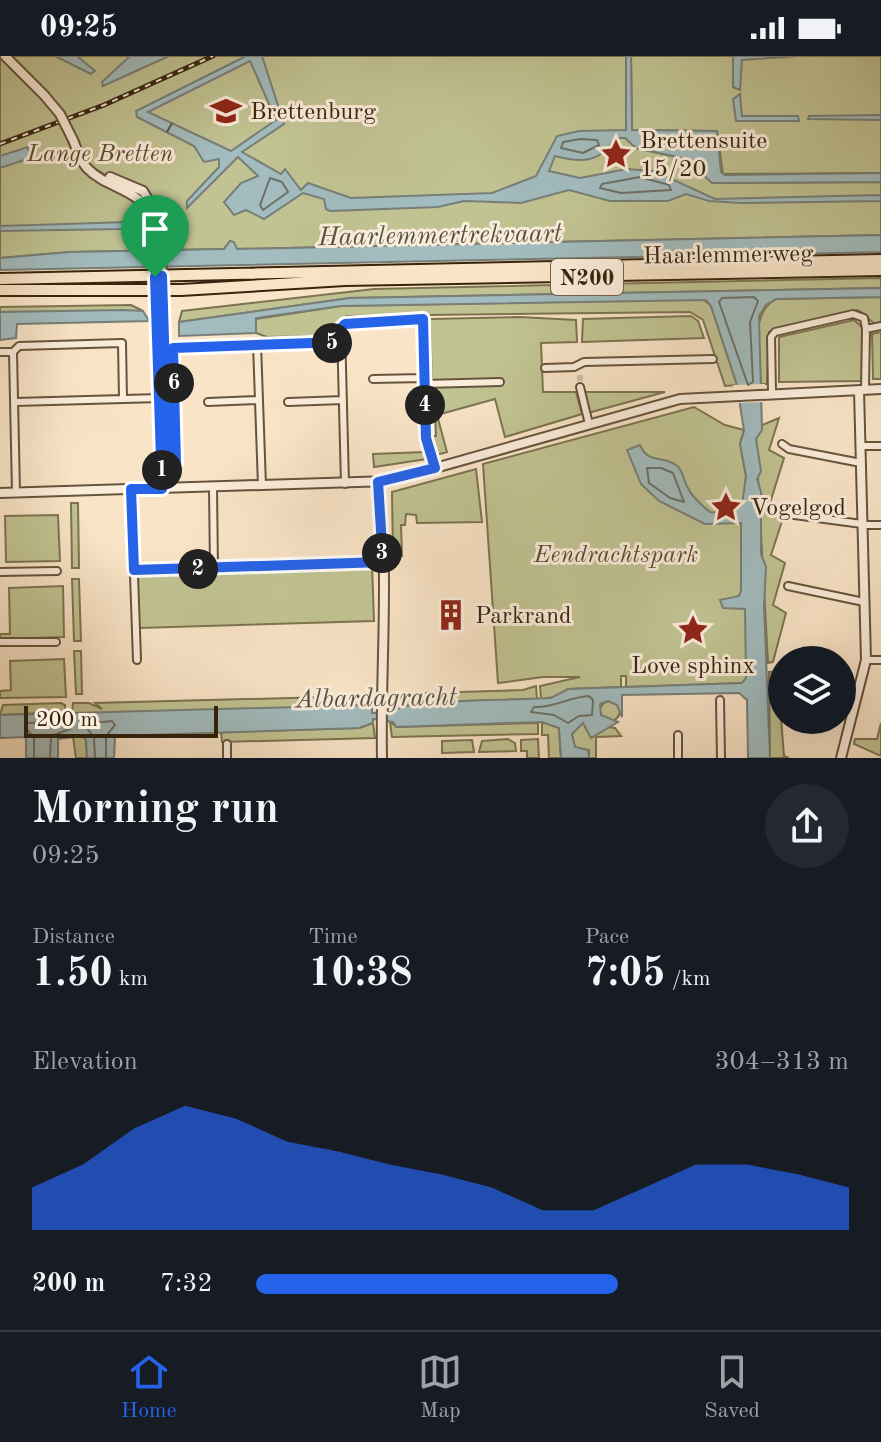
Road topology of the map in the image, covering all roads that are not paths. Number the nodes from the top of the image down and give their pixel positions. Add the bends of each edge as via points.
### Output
1 (5, 56) edge
2 (881, 260) edge
3 (881, 270) edge
4 (159, 273) junction
5 (0, 279) edge
6 (0, 290) edge
7 (159, 290) junction
8 (881, 326) edge
9 (866, 329) junction
10 (341, 342) junction
11 (257, 344) junction
12 (0, 352) edge
13 (13, 352) junction
14 (713, 359) dead end
15 (580, 364) junction
16 (545, 368) dead end
17 (580, 375) tunnel mouth
18 (373, 379) dead end
19 (424, 381) junction
20 (500, 382) dead end
21 (580, 387) tunnel mouth
22 (881, 389) edge
23 (862, 390) junction
24 (769, 393) junction
25 (160, 398) junction
26 (123, 399) junction
27 (259, 400) junction
28 (343, 400) junction
29 (15, 402) junction
30 (208, 402) dead end
31 (288, 402) dead end
32 (589, 424) junction
33 (782, 444) dead end
34 (861, 446) junction
35 (881, 446) edge
36 (861, 463) junction
37 (165, 467) junction
38 (435, 468) junction
39 (378, 482) junction
40 (345, 484) junction
41 (262, 486) junction
42 (213, 487) junction
43 (165, 488) junction
44 (131, 489) junction
45 (0, 493) edge
46 (16, 493) junction
47 (787, 514) dead end
48 (862, 524) junction
49 (881, 525) edge
50 (383, 562) junction
51 (214, 569) junction
52 (134, 570) junction
53 (57, 571) dead end
54 (0, 572) edge
55 (788, 586) dead end
56 (864, 602) junction
57 (0, 642) edge
58 (56, 642) dead end
59 (137, 660) dead end
60 (866, 660) junction
61 (881, 660) edge
62 (720, 700) dead end
63 (678, 735) dead end
64 (227, 744) dead end
65 (227, 758) edge
66 (382, 758) edge
67 (678, 758) edge
68 (721, 758) edge
69 (841, 758) edge

1 - 4 street, bridge via 60,114 91,172 142,201 158,243
2 - 4 main road, Haarlemmerweg / N200
3 - 7 main road, Haarlemmerweg / N200 via 345,280
4 - 5 main road, Haarlemmerweg / N200
4 - 7 street
6 - 7 main road, Haarlemmerweg / N200
7 - 25 street
7 - 37 street
8 - 9 street
9 - 23 street
9 - 24 street via 864,318 853,314 778,331 771,337
10 - 11 street
10 - 19 street via 345,324 423,319
10 - 28 street
11 - 27 street
11 - 37 street via 173,348 176,463
12 - 13 street
13 - 26 street via 19,346 122,343
13 - 29 street
14 - 15 street
15 - 16 street
15 - 17 street
18 - 19 street
19 - 20 street
19 - 38 street via 426,438
21 - 32 street
22 - 23 street
23 - 24 street
23 - 34 street
24 - 32 street via 680,399
25 - 26 street
25 - 37 street
26 - 29 street
27 - 30 street
27 - 41 street
28 - 31 street
28 - 40 street
29 - 46 street
32 - 38 street
33 - 36 street
34 - 35 street
34 - 36 street
36 - 48 street
37 - 43 street
38 - 39 street
39 - 40 street
39 - 50 street
40 - 41 street
41 - 42 street
42 - 43 street
42 - 51 street
43 - 44 street
44 - 46 street
44 - 52 street
45 - 46 street
47 - 48 street
48 - 49 street
48 - 56 street
50 - 51 street
50 - 66 street
51 - 52 street
52 - 59 street
53 - 54 street
55 - 56 street
56 - 60 street
57 - 58 street
60 - 61 street
60 - 69 street
62 - 68 street
63 - 67 street
64 - 65 street

